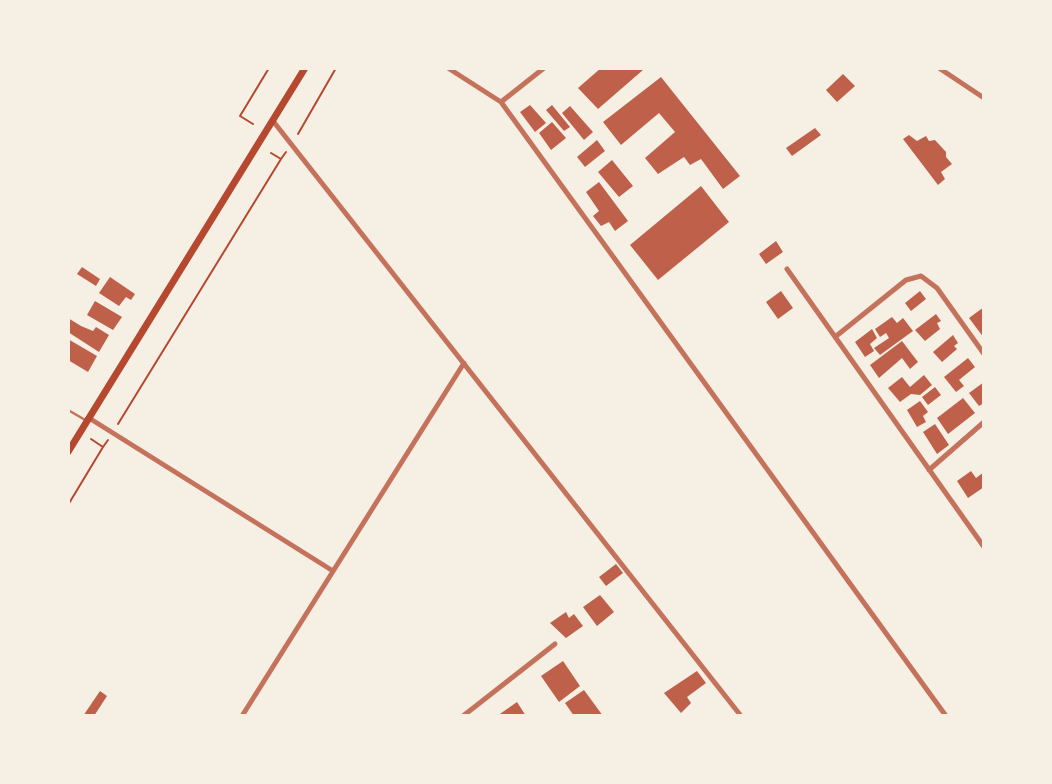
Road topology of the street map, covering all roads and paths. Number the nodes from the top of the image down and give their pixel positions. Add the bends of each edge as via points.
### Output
1 (270, 68) edge
2 (305, 68) edge
3 (336, 68) edge
4 (448, 68) edge
5 (544, 68) edge
6 (939, 68) edge
7 (984, 98) edge
8 (501, 102) junction
9 (272, 121) junction
10 (253, 124) dead end
11 (298, 134) dead end
12 (287, 150) dead end
13 (271, 153) dead end
14 (281, 159) junction
15 (787, 270) dead end
16 (835, 337) junction
17 (984, 354) edge
18 (464, 363) junction
19 (68, 410) edge
20 (88, 419) junction
21 (984, 422) edge
22 (117, 425) dead end
23 (91, 439) dead end
24 (109, 439) dead end
25 (103, 447) junction
26 (68, 452) edge
27 (929, 470) junction
28 (68, 505) edge
29 (984, 547) edge
30 (333, 571) junction
31 (555, 644) dead end
32 (242, 716) edge
33 (463, 716) edge
34 (741, 716) edge
35 (946, 716) edge

1 - 10 path via 240,116
2 - 9 main road
3 - 11 path
4 - 8 street
5 - 8 street
6 - 7 street
8 - 35 street
9 - 18 street
9 - 20 main road
12 - 14 path
13 - 14 path
14 - 22 path
15 - 16 street
16 - 17 street via 906,280 921,276 937,288
16 - 27 street
18 - 30 street
18 - 34 street
19 - 20 lane
20 - 26 main road
20 - 30 street
21 - 27 street
23 - 25 path
24 - 25 path
25 - 28 path
27 - 29 street
30 - 32 street
31 - 33 street

